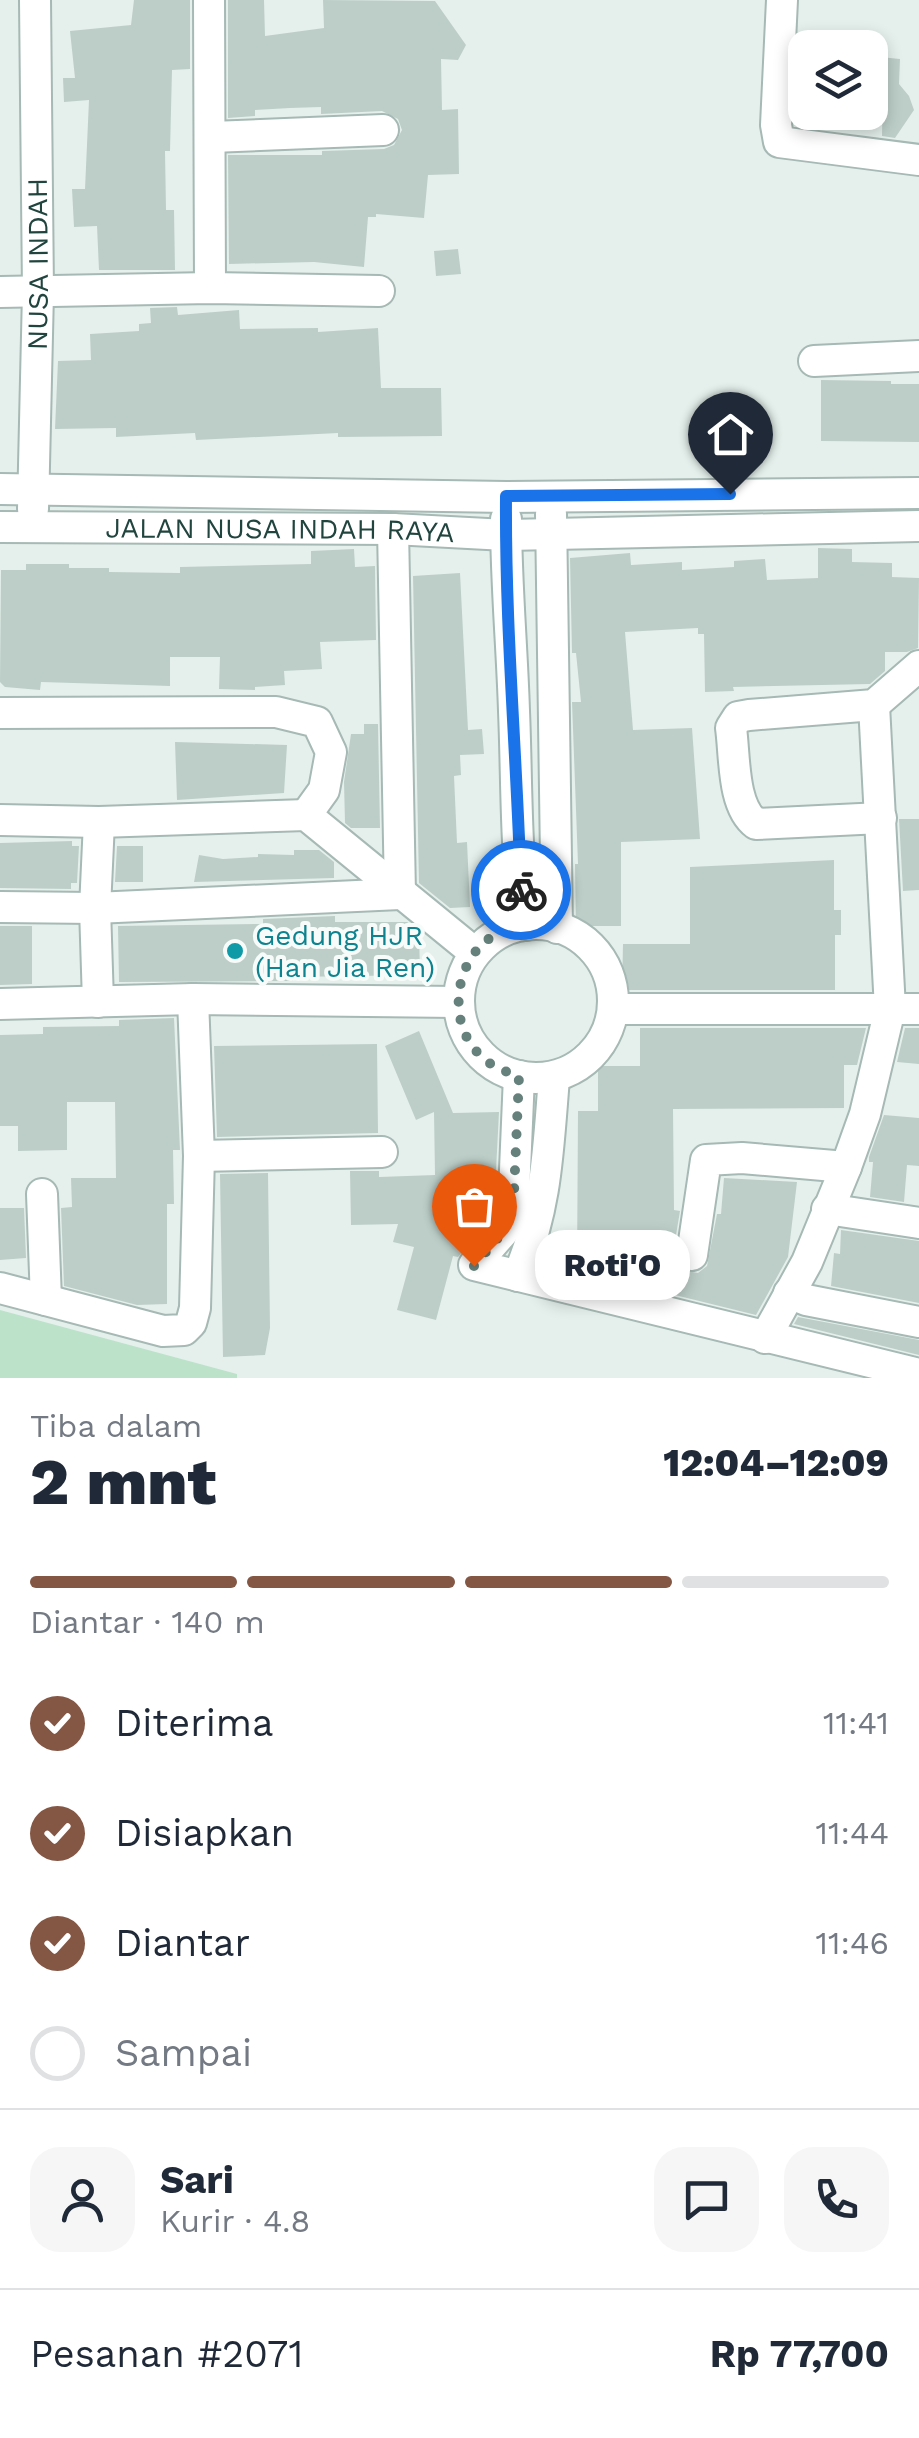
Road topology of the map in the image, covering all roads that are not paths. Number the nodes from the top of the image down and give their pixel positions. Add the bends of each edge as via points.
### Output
1 (35, 0) edge
2 (209, 0) edge
3 (782, 0) edge
4 (383, 130) dead end
5 (212, 137) junction
6 (919, 160) edge
7 (210, 288) junction
8 (379, 291) dead end
9 (0, 292) edge
10 (38, 292) junction
11 (919, 356) edge
12 (814, 360) dead end
13 (0, 489) edge
14 (32, 489) junction
15 (864, 493) junction
16 (919, 493) edge
17 (506, 496) junction
18 (551, 496) junction
19 (0, 526) edge
20 (864, 526) junction
21 (919, 526) edge
22 (34, 527) junction
23 (392, 529) junction
24 (552, 532) junction
25 (506, 535) junction
26 (919, 666) edge
27 (874, 705) junction
28 (0, 712) edge
29 (306, 816) junction
30 (880, 818) junction
31 (0, 820) edge
32 (99, 822) junction
33 (400, 894) junction
34 (0, 907) edge
35 (95, 908) junction
36 (526, 925) junction
37 (557, 928) junction
38 (475, 953) junction
39 (194, 998) junction
40 (98, 1002) junction
41 (458, 1002) junction
42 (0, 1004) edge
43 (614, 1009) junction
44 (904, 1009) edge
45 (519, 1076) junction
46 (554, 1078) junction
47 (382, 1152) dead end
48 (199, 1156) junction
49 (846, 1168) junction
50 (42, 1194) dead end
51 (827, 1209) junction
52 (919, 1223) edge
53 (692, 1255) dead end
54 (518, 1276) junction
55 (0, 1288) edge
56 (789, 1293) junction
57 (46, 1300) junction
58 (919, 1322) edge
59 (765, 1338) junction
60 (919, 1374) edge

1 - 10 street, NUSA INDAH
2 - 5 street
3 - 6 street via 779,142
4 - 5 street
5 - 7 street
7 - 8 street
7 - 10 street
9 - 10 street
10 - 14 street, NUSA INDAH
11 - 12 street
13 - 14 street, JALAN NUSA INDAH RAYA
14 - 17 street, JALAN NUSA INDAH RAYA
14 - 22 street, NUSA INDAH
15 - 16 street, JALAN NUSA INDAH RAYA
15 - 18 street, JALAN NUSA INDAH RAYA
15 - 20 street
17 - 18 street, JALAN NUSA INDAH RAYA
17 - 25 street
18 - 24 street
19 - 22 street, JALAN NUSA INDAH RAYA
20 - 21 street, JALAN NUSA INDAH RAYA
20 - 24 street, JALAN NUSA INDAH RAYA
22 - 23 street, JALAN NUSA INDAH RAYA
23 - 25 street, JALAN NUSA INDAH RAYA
23 - 33 street
24 - 25 street, JALAN NUSA INDAH RAYA
24 - 37 street
25 - 36 street
26 - 27 street
27 - 30 street
27 - 30 street via 749,715 730,728 741,798 756,824
28 - 29 street via 276,712 317,722 331,752 324,790
29 - 32 street
29 - 33 street
30 - 44 street
31 - 32 street
32 - 35 street
33 - 35 street
33 - 38 street
34 - 35 street
35 - 40 street
36 - 37 street
36 - 38 street via 495,935
37 - 43 street via 583,940 605,965
38 - 41 street
39 - 40 street
39 - 41 street
39 - 48 street
40 - 42 street
41 - 45 street via 475,1051
43 - 44 street
43 - 46 street via 595,1049 580,1066
44 - 49 street
45 - 46 street
45 - 54 street via 514,1193 503,1232 474,1266
46 - 54 street via 543,1199
47 - 48 street
48 - 57 street via 191,1324 163,1331
49 - 51 street
49 - 53 street via 706,1160
50 - 57 street
51 - 52 street
51 - 56 street
54 - 59 street
55 - 57 street
56 - 58 street
56 - 59 street
59 - 60 street

